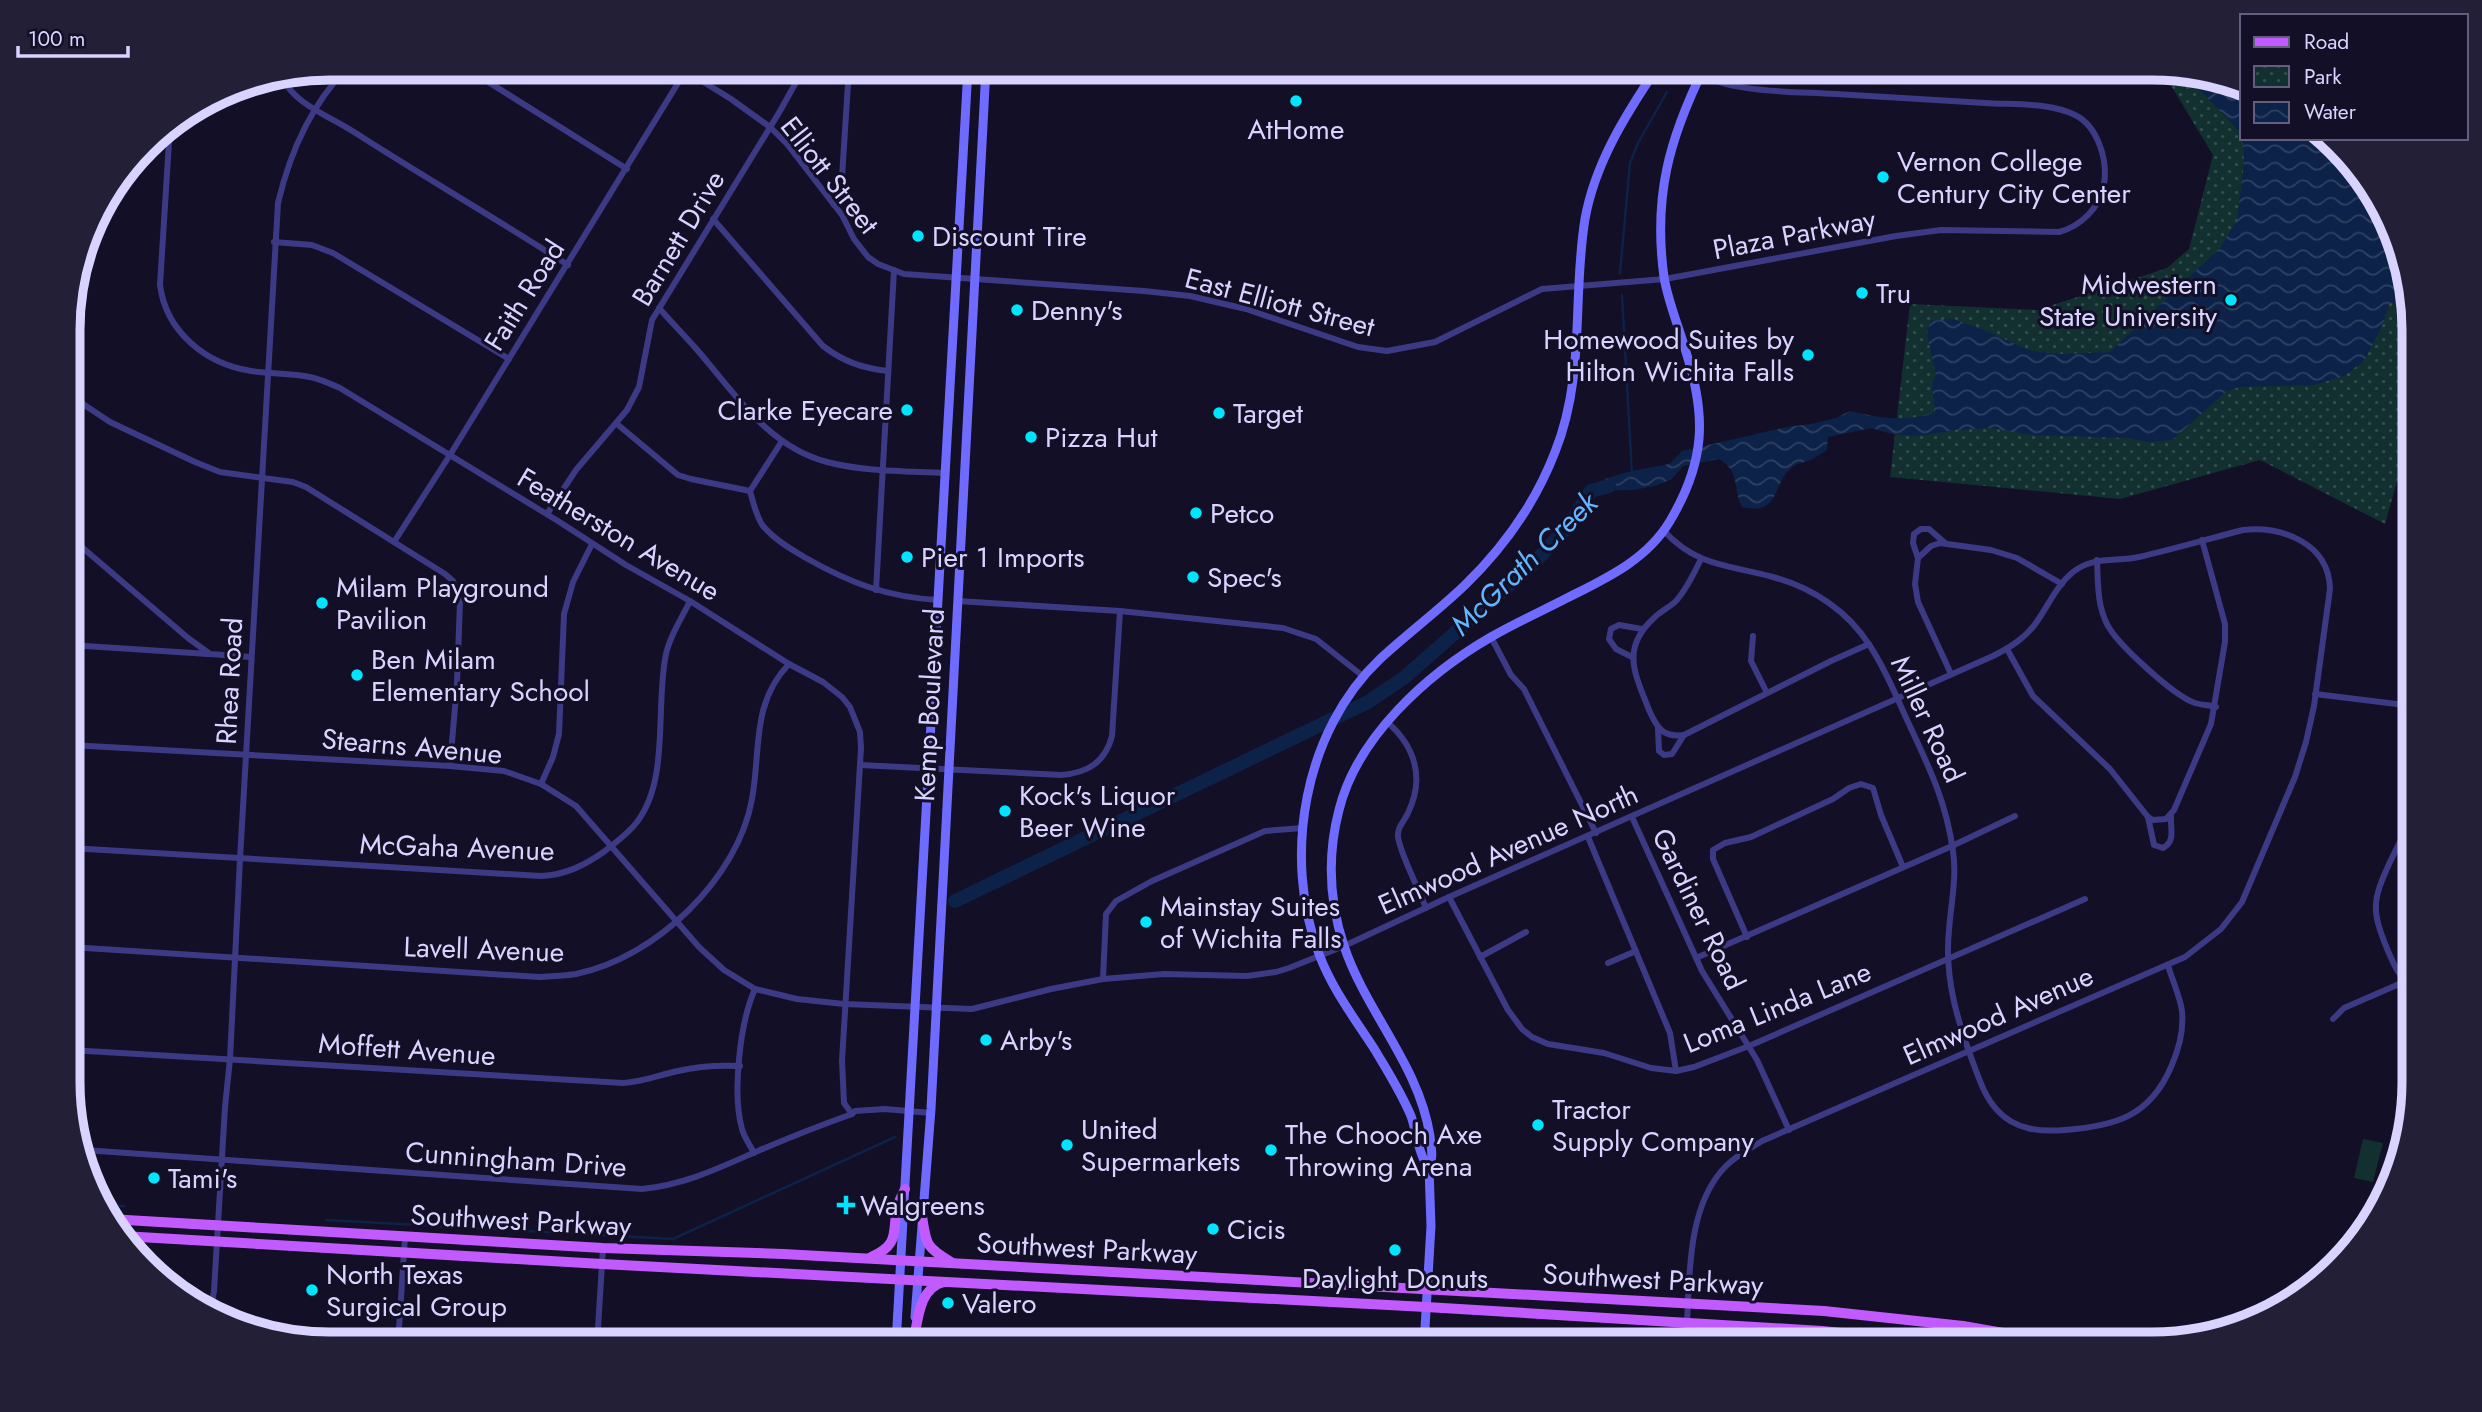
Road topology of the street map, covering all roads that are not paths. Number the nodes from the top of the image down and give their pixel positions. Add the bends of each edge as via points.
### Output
1 (337, 80) edge
2 (485, 80) edge
3 (679, 80) edge
4 (702, 80) edge
5 (797, 80) edge
6 (848, 80) edge
7 (967, 80) edge
8 (985, 80) edge
9 (1649, 80) edge
10 (1698, 80) edge
11 (1719, 80) edge
12 (286, 85) edge
13 (314, 109) junction
14 (770, 127) junction
15 (169, 140) edge
16 (626, 169) junction
17 (834, 205) junction
18 (713, 219) junction
19 (274, 242) junction
20 (568, 265) junction
21 (894, 271) junction
22 (956, 278) junction
23 (974, 279) junction
24 (1665, 279) junction
25 (1580, 286) junction
26 (659, 308) junction
27 (509, 359) junction
28 (888, 372) junction
29 (268, 373) junction
30 (80, 400) edge
31 (617, 424) junction
32 (782, 441) junction
33 (450, 455) junction
34 (882, 469) junction
35 (945, 473) junction
36 (964, 473) junction
37 (262, 478) junction
38 (750, 491) junction
39 (547, 514) junction
40 (1664, 531) junction
41 (2202, 540) junction
42 (394, 542) junction
43 (1945, 543) junction
44 (592, 544) junction
45 (80, 545) edge
46 (1918, 558) junction
47 (1701, 559) junction
48 (2097, 560) junction
49 (2062, 584) junction
50 (876, 590) junction
51 (938, 600) junction
52 (690, 601) junction
53 (957, 601) junction
54 (1120, 611) junction
55 (1642, 629) junction
56 (1753, 636) dead end
57 (1491, 637) junction
58 (1869, 644) junction
59 (80, 646) edge
60 (2007, 649) junction
61 (210, 654) junction
62 (251, 657) junction
63 (1632, 657) junction
64 (789, 664) junction
65 (1951, 674) junction
66 (1364, 677) junction
67 (1767, 693) junction
68 (2315, 694) junction
69 (1897, 697) junction
70 (2402, 705) edge
71 (2216, 706) junction
72 (1387, 722) junction
73 (1658, 729) junction
74 (1684, 735) junction
75 (80, 746) edge
76 (247, 755) junction
77 (860, 765) junction
78 (450, 766) junction
79 (929, 768) junction
80 (948, 770) junction
81 (541, 784) junction
82 (2171, 815) junction
83 (2015, 816) dead end
84 (1632, 817) junction
85 (2148, 817) junction
86 (1303, 828) junction
87 (1596, 833) junction
88 (1588, 837) junction
89 (2402, 838) edge
90 (612, 845) junction
91 (1952, 846) junction
92 (80, 849) edge
93 (240, 859) junction
94 (1903, 867) junction
95 (1449, 897) junction
96 (2085, 899) dead end
97 (1426, 908) junction
98 (676, 920) junction
99 (1526, 932) dead end
100 (1747, 937) junction
101 (1344, 946) junction
102 (80, 947) edge
103 (1636, 951) junction
104 (235, 956) junction
105 (1320, 957) junction
106 (1480, 957) junction
107 (1696, 958) junction
108 (1949, 958) junction
109 (1608, 963) dead end
110 (2168, 965) junction
111 (2402, 976) edge
112 (1103, 979) junction
113 (2402, 985) edge
114 (755, 989) junction
115 (844, 1004) junction
116 (915, 1007) junction
117 (936, 1008) junction
118 (2333, 1019) dead end
119 (1748, 1046) junction
120 (80, 1051) edge
121 (1968, 1051) junction
122 (230, 1059) junction
123 (740, 1066) junction
124 (1675, 1071) junction
125 (909, 1111) junction
126 (931, 1112) junction
127 (852, 1114) junction
128 (1789, 1130) junction
129 (90, 1150) edge
130 (754, 1153) junction
131 (222, 1159) junction
132 (1429, 1168) junction
133 (905, 1189) junction
134 (921, 1211) junction
135 (123, 1220) edge
136 (219, 1225) junction
137 (135, 1237) edge
138 (405, 1237) junction
139 (218, 1242) junction
140 (603, 1248) junction
141 (404, 1252) junction
142 (738, 1253) junction
143 (860, 1258) junction
144 (901, 1260) junction
145 (918, 1261) junction
146 (954, 1263) junction
147 (602, 1264) junction
148 (736, 1271) junction
149 (1186, 1277) junction
150 (900, 1279) junction
151 (917, 1279) junction
152 (947, 1281) junction
153 (1427, 1291) junction
154 (1183, 1294) junction
155 (212, 1301) edge
156 (1689, 1304) junction
157 (1426, 1307) junction
158 (1926, 1321) junction
159 (1687, 1323) junction
160 (399, 1332) edge
161 (598, 1332) edge
162 (897, 1332) edge
163 (914, 1332) edge
164 (916, 1332) edge
165 (1424, 1332) edge
166 (1687, 1332) edge
167 (1832, 1332) edge
168 (1925, 1332) edge
169 (1983, 1332) edge

1 - 13 street, Rhea Road
2 - 16 street
3 - 16 street, Faith Road
4 - 14 street, Elliott Street
5 - 14 street, Barnett Drive
6 - 17 street via 841,193
7 - 22 street, Kemp Boulevard
8 - 23 street, Kemp Boulevard
9 - 25 street via 1615,134 1591,192
10 - 24 street via 1680,121 1662,184
11 - 24 street, Plaza Parkway via 1753,90 2061,110 2081,118 2094,134 2104,156 2104,189 2084,219 2059,232 1941,230
12 - 13 street
13 - 19 street, Rhea Road via 285,176
13 - 20 street
14 - 17 street, Elliott Street
14 - 18 street, Barnett Drive
15 - 29 street, Featherston Avenue via 160,285 164,302 180,332 197,349 233,366
16 - 20 street, Faith Road
17 - 21 street, Elliott Street via 868,257
18 - 26 street, Barnett Drive
18 - 28 street via 822,346 858,367
19 - 27 street via 312,244 333,253
19 - 29 street, Rhea Road
20 - 27 street, Faith Road
21 - 22 street, Elliott Street
21 - 28 street
22 - 23 street, East Elliott Street
22 - 35 street, Kemp Boulevard
23 - 25 street, East Elliott Street via 1190,296 1246,309 1358,348 1387,351 1435,342 1542,289
23 - 36 street, Kemp Boulevard
24 - 25 street, Plaza Parkway
24 - 40 street via 1701,415 1695,467
25 - 66 street via 1569,406 1557,449 1534,498 1491,558
26 - 31 street, Barnett Drive via 648,332 639,387
26 - 32 street via 747,409
27 - 33 street, Faith Road
28 - 34 street
29 - 33 street, Featherston Avenue via 308,376 340,388
29 - 37 street, Rhea Road
30 - 37 street via 110,422 220,472
31 - 38 street via 678,475
31 - 39 street, Barnett Drive via 576,470
32 - 34 street via 824,461
32 - 38 street
33 - 39 street, Featherston Avenue
33 - 42 street, Faith Road
34 - 35 street
34 - 50 street
35 - 36 street
35 - 51 street, Kemp Boulevard
36 - 53 street, Kemp Boulevard
37 - 42 street via 306,487
37 - 62 street, Rhea Road
38 - 50 street via 760,521 780,542 848,580
39 - 44 street, Featherston Avenue
40 - 47 street, Miller Road
40 - 57 street via 1627,567
41 - 48 street, Elmwood Avenue via 2136,558
41 - 68 street, Elmwood Avenue via 2243,530 2277,530 2304,542 2318,555 2330,589
41 - 71 street via 2225,624
42 - 78 street via 445,573 459,596
43 - 46 street via 1931,546
43 - 46 street via 1929,529 1921,529 1914,534 1913,543
43 - 49 street via 2008,555
44 - 52 street, Featherston Avenue
44 - 81 street via 573,582 564,614 559,734
45 - 61 street
46 - 65 street via 1918,602
47 - 55 street via 1678,599
47 - 58 street, Miller Road via 1808,590 1841,612
48 - 49 street
48 - 71 street via 2102,611 2111,631 2180,695 2196,704
49 - 60 street, Elmwood Avenue North via 2037,622
50 - 51 street
51 - 53 street
51 - 79 street, Kemp Boulevard
52 - 64 street, Featherston Avenue
52 - 90 street, McGaha Avenue via 666,654 651,794 638,821
53 - 54 street
53 - 80 street, Kemp Boulevard
54 - 66 street via 1292,630 1316,639
54 - 80 street via 1112,736 1098,761 1081,773 1061,775
55 - 63 street
55 - 63 street via 1619,625 1611,629 1609,639 1616,649
56 - 67 street via 1751,661
57 - 72 street via 1419,689
57 - 87 street via 1524,689
58 - 67 street
58 - 69 street, Miller Road
59 - 61 street
60 - 65 street, Elmwood Avenue North
60 - 85 street via 2033,696 2110,769
61 - 62 street
62 - 76 street, Rhea Road
63 - 73 street
64 - 77 street, Featherston Avenue via 823,682 850,707 860,732
64 - 98 street, Lavell Avenue via 761,713 752,798 736,846 718,878
65 - 69 street, Elmwood Avenue North
66 - 86 street via 1332,729 1312,778
67 - 74 street
68 - 70 street
68 - 110 street, Elmwood Avenue via 2302,757 2242,902 2211,938
69 - 84 street, Elmwood Avenue North
69 - 91 street, Miller Road via 1939,789
71 - 82 street
72 - 97 street via 1401,734 1415,761 1417,789 1398,839
72 - 101 street via 1357,764 1339,809 1332,844 1332,900
73 - 74 street via 1668,735
73 - 74 street via 1659,751 1664,755 1672,754
75 - 76 street, Stearns Avenue
76 - 78 street, Stearns Avenue
76 - 93 street, Rhea Road
77 - 79 street
77 - 115 street, Featherston Avenue
78 - 81 street, Stearns Avenue via 497,770
79 - 80 street
79 - 116 street, Kemp Boulevard
80 - 117 street, Kemp Boulevard
81 - 90 street, Stearns Avenue via 576,806
82 - 85 street via 2161,820
82 - 85 street via 2173,838 2163,848 2154,845
83 - 91 street
84 - 87 street, Elmwood Avenue North
84 - 107 street, Gardiner Road
86 - 105 street via 1303,887
86 - 112 street via 1265,831 1115,901 1106,915
87 - 88 street, Elmwood Avenue North
88 - 95 street, Elmwood Avenue North
88 - 103 street
89 - 111 street via 2378,888 2375,910 2377,925
90 - 93 street, McGaha Avenue via 579,867 541,876
90 - 98 street, Stearns Avenue
91 - 94 street
91 - 108 street, Miller Road
92 - 93 street, McGaha Avenue
93 - 104 street, Rhea Road
94 - 100 street
94 - 100 street via 1873,788 1861,784 1751,837 1725,843 1713,850 1713,859
95 - 97 street, Elmwood Avenue North
95 - 106 street, Loma Linda Lane
96 - 108 street, Loma Linda Lane
97 - 101 street, Elmwood Avenue North
98 - 104 street, Lavell Avenue via 625,956 593,969 556,976
98 - 114 street, Stearns Avenue via 724,970
99 - 106 street
100 - 107 street
101 - 105 street, Elmwood Avenue North
101 - 132 street via 1413,1081 1429,1128 1433,1159
102 - 104 street, Lavell Avenue
103 - 109 street
103 - 124 street via 1670,1032
104 - 122 street, Rhea Road
105 - 112 street, Elmwood Avenue North via 1263,974
105 - 132 street via 1396,1085
106 - 124 street, Loma Linda Lane via 1508,1010 1532,1037
107 - 119 street, Gardiner Road
108 - 119 street, Loma Linda Lane
108 - 121 street, Miller Road via 1953,1006
110 - 121 street, Elmwood Avenue
110 - 121 street, Miller Road via 2182,1008 2178,1051 2158,1093 2133,1115 2077,1129 2043,1131 2020,1126 2008,1121 1987,1098
112 - 117 street, Elmwood Avenue North via 984,1007
113 - 118 street via 2344,1008
114 - 115 street, Stearns Avenue
114 - 123 street via 746,1011
115 - 116 street, Stearns Avenue
115 - 127 street, Featherston Avenue via 842,1085 844,1103
116 - 117 street, Elmwood Avenue North
116 - 125 street, Kemp Boulevard
117 - 126 street, Kemp Boulevard
119 - 124 street, Loma Linda Lane
119 - 128 street, Gardiner Road
120 - 122 street, Moffett Avenue
121 - 128 street, Elmwood Avenue
122 - 123 street, Moffett Avenue via 623,1083 710,1065
122 - 131 street, Rhea Road
123 - 130 street via 739,1115
125 - 126 street, Cunningham Drive
125 - 127 street, Cunningham Drive
125 - 133 street, Kemp Boulevard
126 - 134 street, Kemp Boulevard
127 - 130 street, Cunningham Drive
128 - 156 street, Elmwood Avenue via 1742,1153 1709,1190 1693,1242
129 - 131 street, Cunningham Drive
130 - 131 street, Cunningham Drive via 702,1176 642,1189
131 - 136 street, Rhea Road
132 - 153 street
133 - 143 main road via 889,1246
133 - 144 street, Kemp Boulevard
134 - 145 street, Kemp Boulevard
134 - 146 main road via 928,1245
135 - 136 main road, Southwest Parkway
136 - 138 main road, Southwest Parkway
136 - 139 street, Rhea Road
137 - 139 main road, Southwest Parkway
138 - 140 main road, Southwest Parkway
138 - 141 street
139 - 141 main road, Southwest Parkway
139 - 155 street, Rhea Road
140 - 142 main road, Southwest Parkway
140 - 147 street
141 - 147 main road, Southwest Parkway
141 - 160 street
142 - 143 main road, Southwest Parkway
142 - 148 main road
143 - 144 main road, Southwest Parkway
144 - 145 main road, Southwest Parkway
144 - 150 street, Kemp Boulevard
145 - 146 main road, Southwest Parkway
145 - 151 street, Kemp Boulevard
146 - 149 main road, Southwest Parkway
147 - 148 main road, Southwest Parkway
147 - 161 street
148 - 150 main road, Southwest Parkway
149 - 153 main road, Southwest Parkway
149 - 154 main road
150 - 151 main road, Southwest Parkway
150 - 162 street, Kemp Boulevard
151 - 152 main road, Southwest Parkway
151 - 163 street, Kemp Boulevard
152 - 154 main road, Southwest Parkway
152 - 164 main road via 925,1295
153 - 156 main road, Southwest Parkway
153 - 157 street
154 - 157 main road, Southwest Parkway
156 - 158 main road, Southwest Parkway
156 - 159 street, Elmwood Avenue
157 - 159 main road, Southwest Parkway
157 - 165 street
158 - 168 main road
158 - 169 main road, Southwest Parkway
159 - 166 street, Elmwood Avenue
159 - 167 main road, Southwest Parkway

